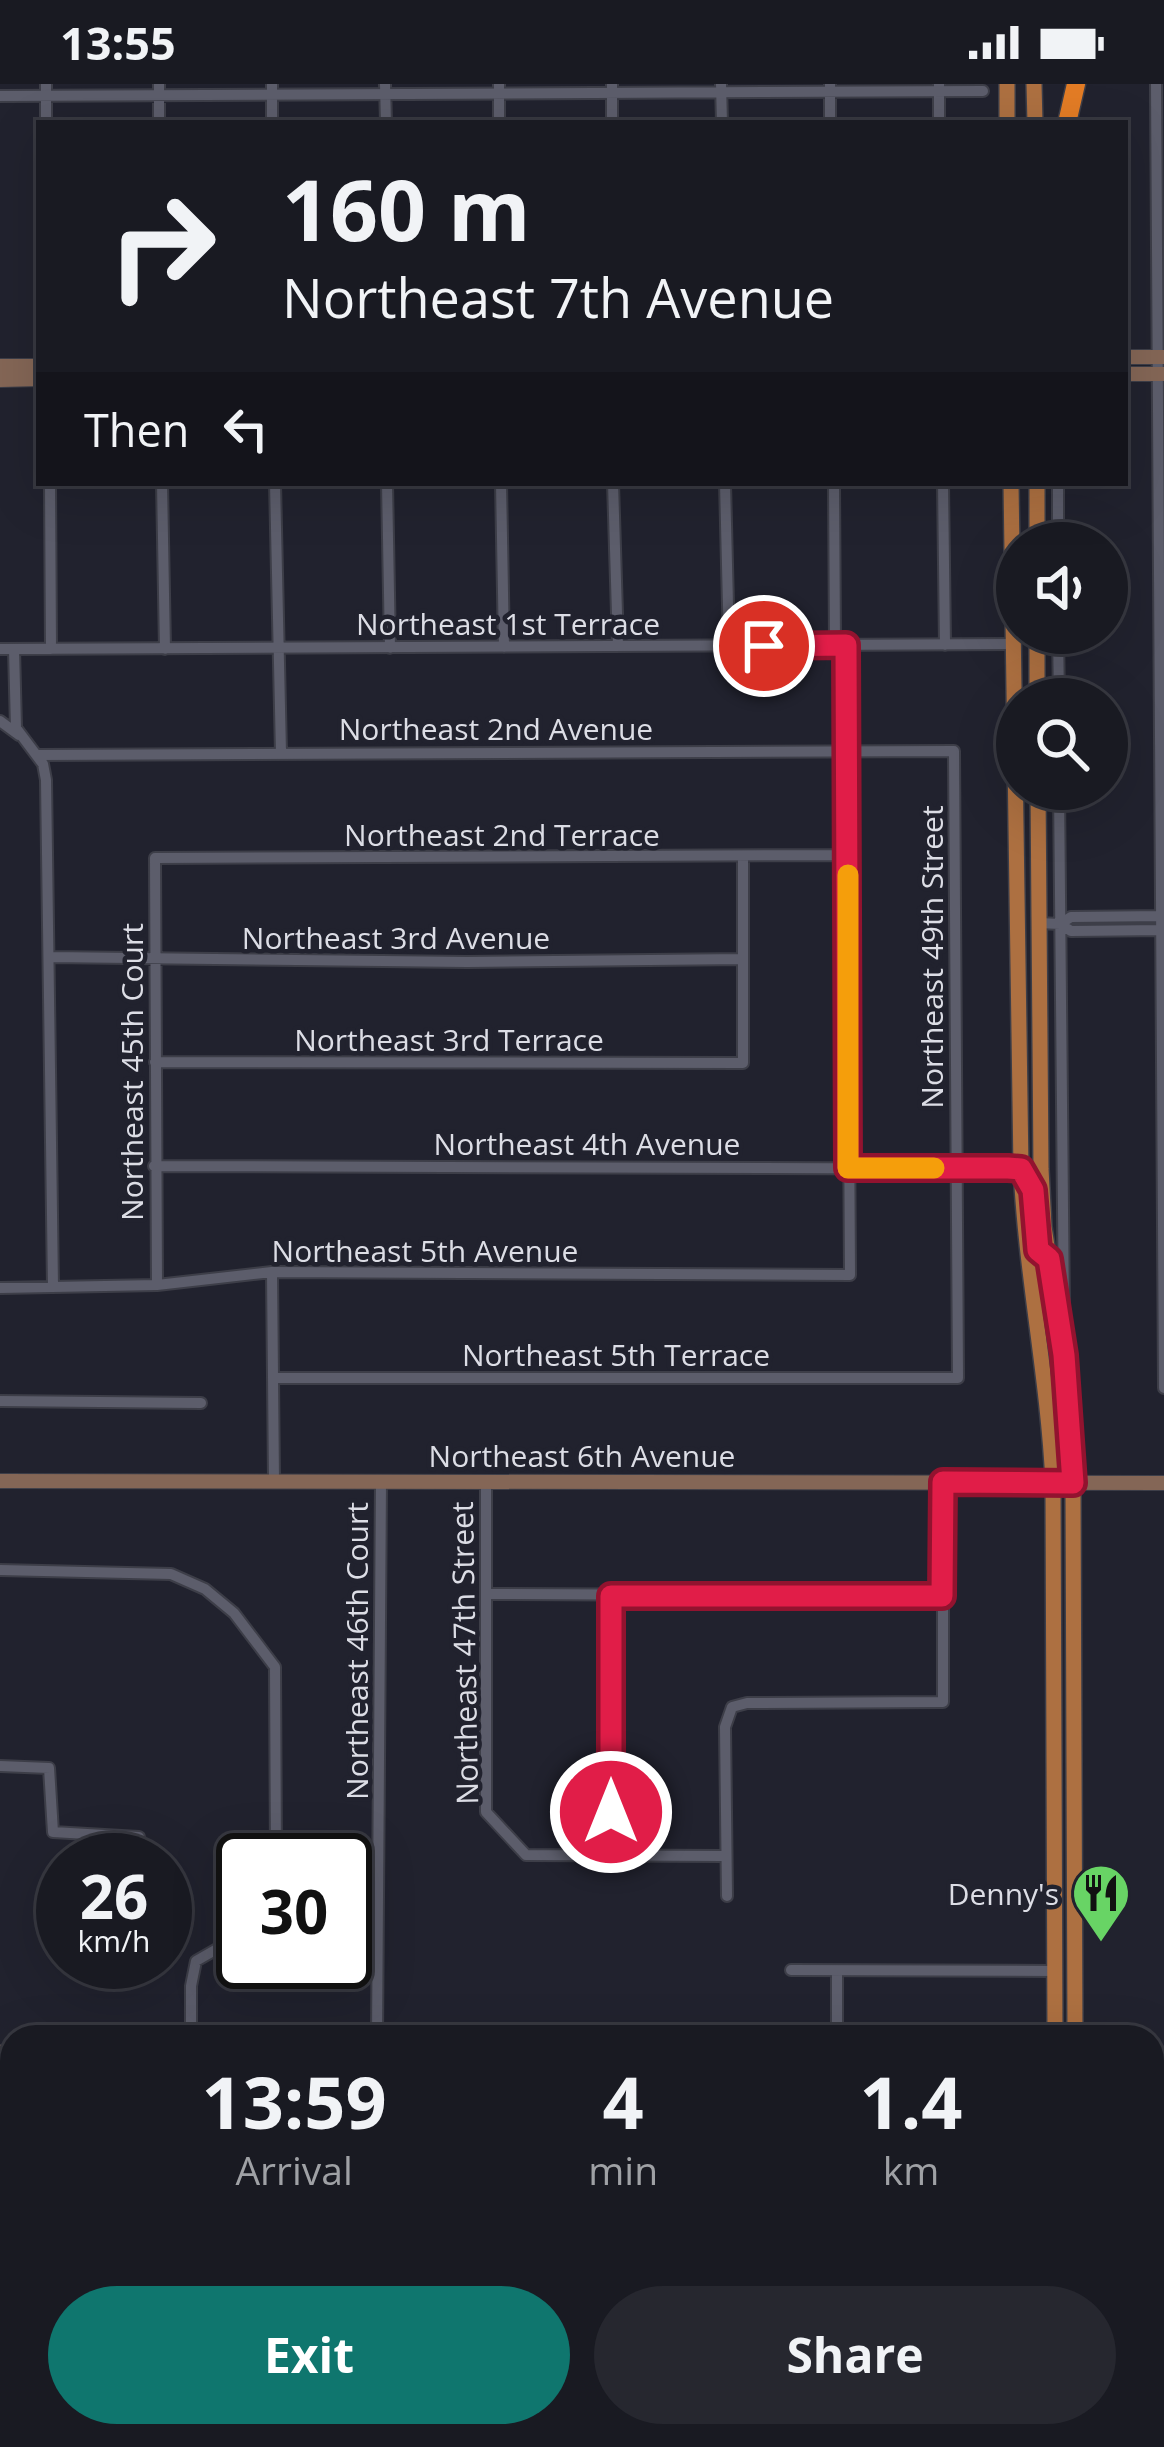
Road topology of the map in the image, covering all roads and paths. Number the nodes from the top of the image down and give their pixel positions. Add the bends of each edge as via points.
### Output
1 (1007, 84) edge
2 (1034, 84) edge
3 (1076, 84) edge
4 (1156, 84) edge
5 (722, 88) edge
6 (830, 88) edge
7 (939, 88) edge
8 (272, 89) edge
9 (385, 89) edge
10 (499, 89) edge
11 (612, 89) edge
12 (46, 90) edge
13 (159, 90) edge
14 (983, 91) dead end
15 (0, 96) edge
16 (272, 120) edge
17 (386, 120) edge
18 (499, 120) edge
19 (612, 120) edge
20 (722, 120) edge
21 (830, 120) edge
22 (939, 120) edge
23 (1007, 120) edge
24 (1035, 120) edge
25 (1068, 120) edge
26 (1161, 304) edge
27 (1128, 357) edge
28 (1161, 357) edge
29 (0, 366) edge
30 (36, 366) edge
31 (1128, 374) edge
32 (1161, 374) edge
33 (0, 380) edge
34 (36, 380) edge
35 (1161, 433) edge
36 (50, 486) edge
37 (162, 486) edge
38 (275, 486) edge
39 (387, 486) edge
40 (501, 486) edge
41 (614, 486) edge
42 (725, 486) edge
43 (834, 486) edge
44 (943, 486) edge
45 (1012, 486) edge
46 (1037, 486) edge
47 (1058, 486) edge
48 (1014, 522) edge
49 (1037, 522) edge
50 (1058, 522) edge
51 (996, 641) edge
52 (840, 645) junction
53 (945, 645) junction
54 (618, 646) junction
55 (728, 646) junction
56 (504, 647) junction
57 (278, 648) junction
58 (390, 648) junction
59 (0, 649) edge
60 (51, 649) junction
61 (165, 649) junction
62 (14, 650) junction
63 (1161, 652) edge
64 (1028, 654) edge
65 (0, 721) edge
66 (19, 735) junction
67 (848, 750) junction
68 (954, 752) joint
69 (280, 753) junction
70 (38, 755) junction
71 (1038, 810) edge
72 (1059, 810) edge
73 (1017, 815) junction
74 (848, 855) junction
75 (743, 857) junction
76 (155, 859) joint
77 (1163, 860) edge
78 (1163, 916) edge
79 (1039, 923) junction
80 (1060, 924) junction
81 (1018, 929) junction
82 (1163, 931) edge
83 (49, 957) junction
84 (743, 959) junction
85 (154, 961) junction
86 (1163, 991) edge
87 (1040, 1030) junction
88 (155, 1062) junction
89 (1019, 1067) junction
90 (1041, 1158) junction
91 (1062, 1160) junction
92 (154, 1166) junction
93 (848, 1168) junction
94 (956, 1168) junction
95 (1163, 1168) edge
96 (1021, 1169) junction
97 (1049, 1259) junction
98 (272, 1272) junction
99 (157, 1285) junction
100 (53, 1287) junction
101 (0, 1288) edge
102 (1064, 1355) junction
103 (274, 1378) junction
104 (958, 1378) joint
105 (1164, 1388) edge
106 (0, 1401) edge
107 (201, 1403) dead end
108 (0, 1480) edge
109 (274, 1482) junction
110 (381, 1482) junction
111 (486, 1482) junction
112 (943, 1482) junction
113 (1053, 1483) junction
114 (1073, 1483) junction
115 (1164, 1483) edge
116 (0, 1570) edge
117 (488, 1594) junction
118 (611, 1596) junction
119 (942, 1596) junction
120 (1054, 1654) junction
121 (0, 1766) edge
122 (1075, 1767) junction
123 (1054, 1768) junction
124 (70, 1833) edge
125 (276, 1833) edge
126 (610, 1855) junction
127 (723, 1856) junction
128 (1075, 1874) junction
129 (1054, 1891) junction
130 (727, 1895) dead end
131 (216, 1950) edge
132 (790, 1970) dead end
133 (837, 1971) junction
134 (1054, 1971) junction
135 (1075, 1976) junction
136 (191, 2025) edge
137 (377, 2025) edge
138 (837, 2025) edge
139 (1054, 2025) edge
140 (1071, 2025) edge
141 (1075, 2025) edge

1 - 23 main road
2 - 24 main road
3 - 25 highway
4 - 26 street
5 - 6 street
5 - 11 street
5 - 20 street
6 - 7 street
6 - 21 street
7 - 14 street
7 - 22 street
8 - 9 street
8 - 13 street
8 - 16 street
9 - 10 street
9 - 17 street
10 - 11 street
10 - 18 street
11 - 19 street
12 - 13 street
12 - 15 street
26 - 28 street
27 - 28 street
28 - 32 street
29 - 30 street
31 - 32 street
32 - 35 street
33 - 34 street
35 - 63 street
36 - 60 street
37 - 61 street
38 - 57 street
39 - 58 street
40 - 56 street
41 - 54 street
42 - 55 street
43 - 52 street
44 - 53 street
45 - 48 main road
46 - 49 main road
47 - 50 street
51 - 53 street, Northeast 1st Terrace
52 - 53 street, Northeast 1st Terrace
52 - 55 street, Northeast 1st Terrace
52 - 67 street
54 - 55 street, Northeast 1st Terrace
54 - 56 street, Northeast 1st Terrace
56 - 58 street, Northeast 1st Terrace
57 - 58 street, Northeast 1st Terrace
57 - 61 street, Northeast 1st Terrace
57 - 69 street
59 - 62 street, Northeast 1st Terrace
60 - 61 street, Northeast 1st Terrace
60 - 62 street, Northeast 1st Terrace
62 - 66 street
63 - 77 street
64 - 73 main road
65 - 66 street
66 - 70 street
67 - 68 street, Northeast 2nd Avenue
67 - 69 street, Northeast 2nd Avenue
67 - 74 street
68 - 94 street, Northeast 49th Street
69 - 70 street, Northeast 2nd Avenue
70 - 83 street via 46,780
71 - 79 main road
72 - 80 street
73 - 79 main road via 1026,827 1026,901
73 - 81 main road
74 - 75 street, Northeast 2nd Terrace
74 - 93 street
75 - 76 street, Northeast 2nd Terrace
75 - 84 street
76 - 85 street, Northeast 45th Court
77 - 78 street
78 - 80 street via 1071,916
78 - 82 street
79 - 80 street
79 - 87 main road
80 - 82 street via 1071,931
80 - 91 street
81 - 87 main road via 1030,946 1030,1017
81 - 89 main road
82 - 86 street
83 - 85 street, Northeast 3rd Avenue
83 - 100 street
84 - 85 street, Northeast 3rd Avenue
84 - 88 street, Northeast 3rd Terrace via 743,1063
85 - 88 street, Northeast 45th Court
86 - 95 street
87 - 90 main road
88 - 92 street, Northeast 45th Court
89 - 90 main road via 1027,1082 1028,1148
89 - 96 main road
90 - 91 street
90 - 97 main road
91 - 102 street
92 - 93 street, Northeast 4th Avenue
92 - 99 street, Northeast 45th Court
93 - 94 street, Northeast 4th Avenue
93 - 98 street, Northeast 5th Avenue via 850,1275
94 - 96 street, Northeast 4th Avenue
94 - 104 street, Northeast 49th Street
95 - 105 street
96 - 97 main road via 1033,1190 1038,1250
96 - 113 main road
97 - 102 main road
98 - 99 street, Northeast 5th Avenue
98 - 103 street
99 - 100 street, Northeast 5th Avenue
100 - 101 street, Northeast 5th Avenue
102 - 114 main road
103 - 104 street, Northeast 5th Terrace
103 - 109 street
106 - 107 street
108 - 109 street, Northeast 6th Avenue
109 - 110 street, Northeast 6th Avenue
110 - 111 street, Northeast 6th Avenue
110 - 137 street, Northeast 46th Court
111 - 112 street, Northeast 6th Avenue
111 - 117 street, Northeast 47th Street
112 - 113 street, Northeast 6th Avenue
112 - 119 street
113 - 114 street, Northeast 6th Avenue
113 - 120 main road
114 - 115 street, Northeast 6th Avenue
114 - 122 main road
116 - 125 street via 171,1574 234,1613 274,1667
117 - 118 street
117 - 126 street, Northeast 47th Street via 486,1812 526,1855
118 - 119 street
118 - 126 street
119 - 127 street via 944,1702 732,1707 724,1727
120 - 122 main road via 1061,1743
120 - 123 main road
121 - 124 street via 49,1768 53,1832
122 - 128 main road
123 - 128 main road via 1063,1778 1065,1855
123 - 129 main road
126 - 127 street
127 - 130 street
128 - 135 main road
129 - 134 main road
129 - 135 main road via 1063,1955
131 - 136 street via 196,1961
132 - 133 street
133 - 134 street
133 - 138 street
134 - 139 main road
134 - 140 main road
135 - 141 main road

